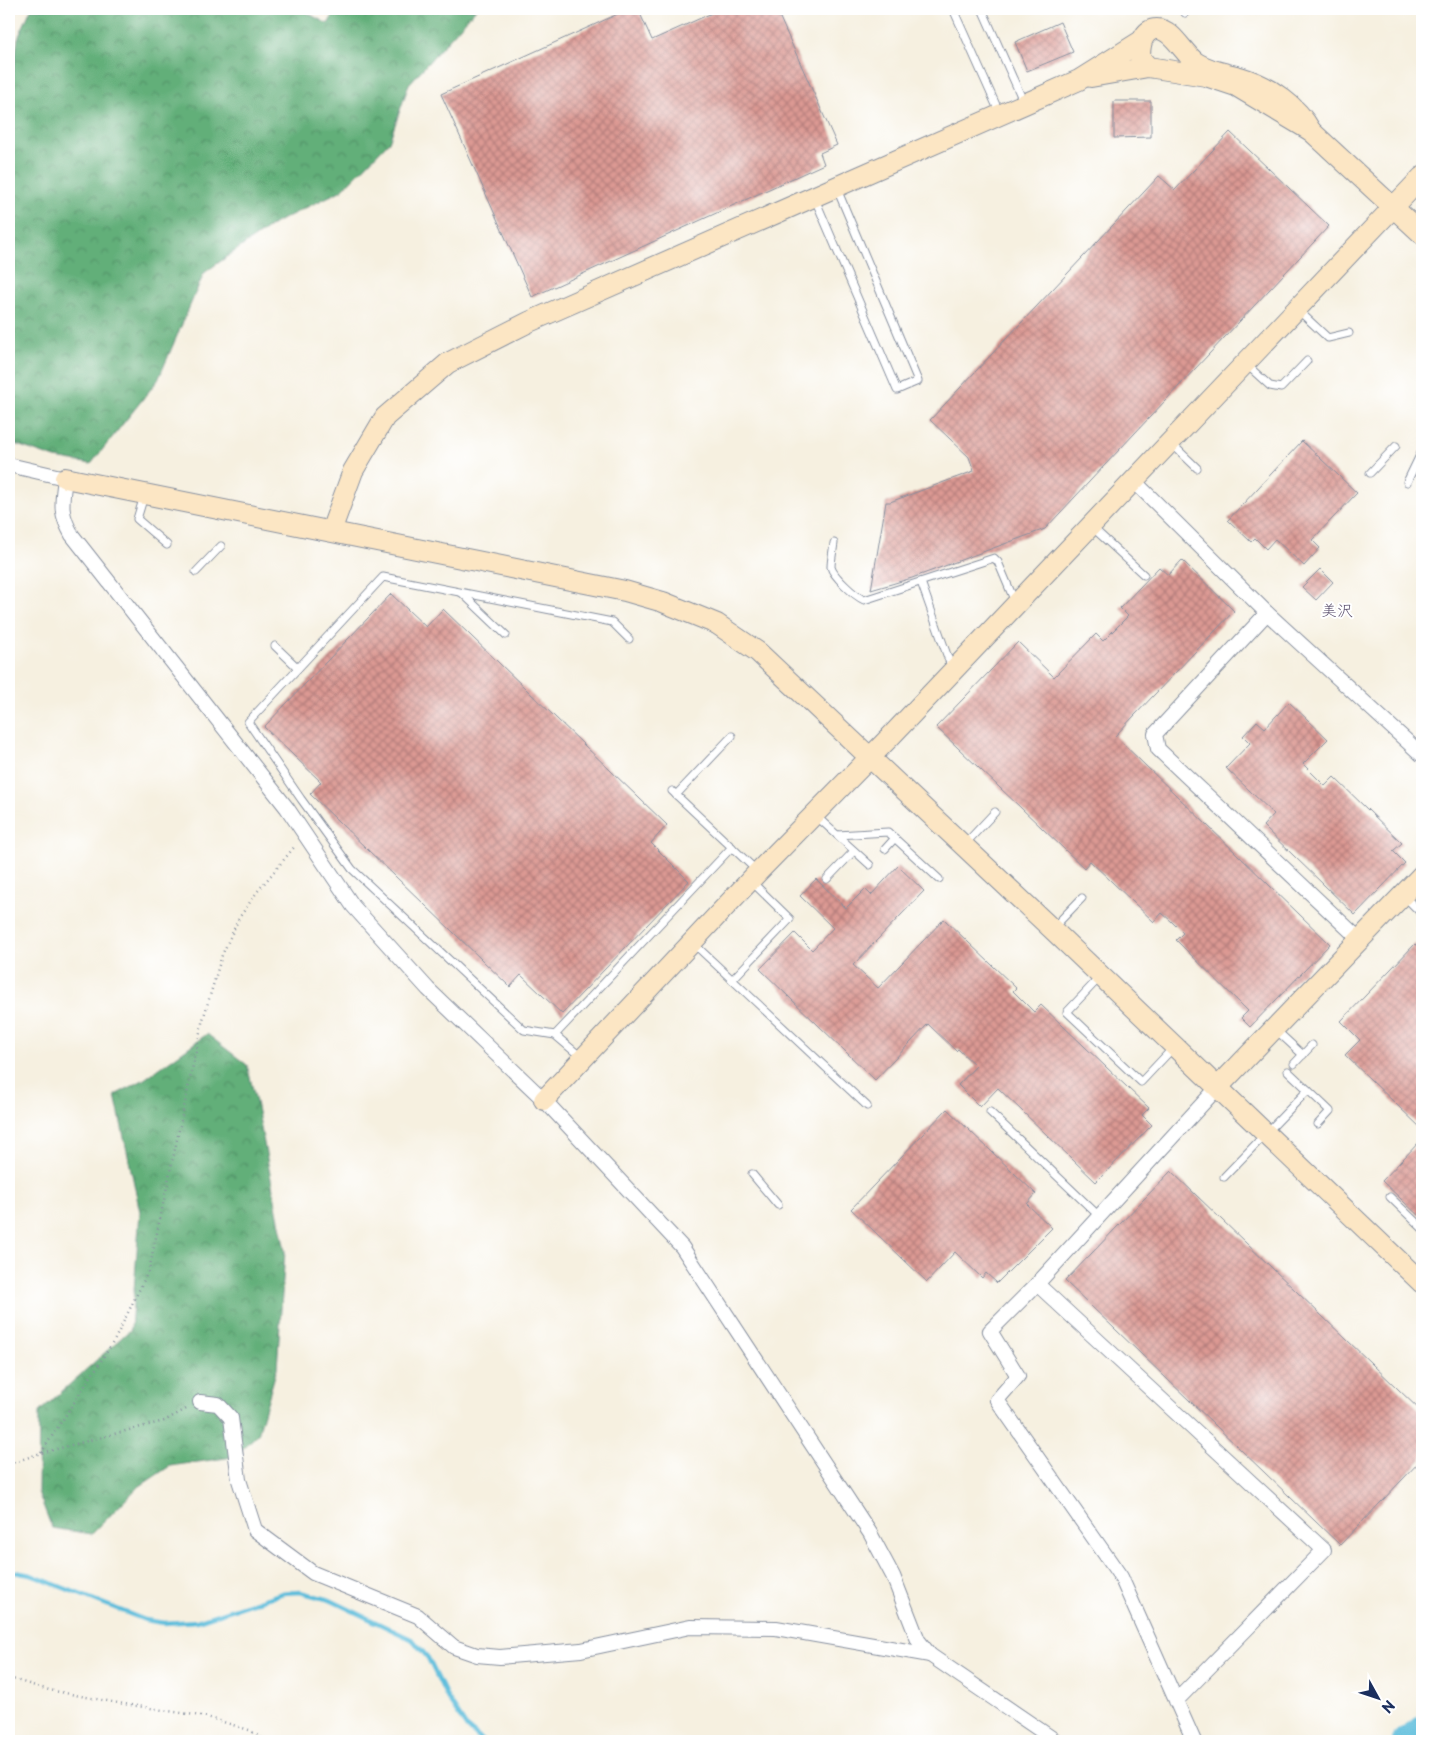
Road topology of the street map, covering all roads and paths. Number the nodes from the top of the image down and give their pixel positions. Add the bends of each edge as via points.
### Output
1 (953, 9) edge
2 (982, 9) edge
3 (1141, 41) junction
4 (1148, 67) junction
5 (1079, 80) junction
6 (1024, 104) junction
7 (1000, 114) junction
8 (1311, 131) junction
9 (1422, 177) edge
10 (835, 187) junction
11 (814, 196) junction
12 (1394, 208) junction
13 (1422, 234) edge
14 (1298, 310) junction
15 (1349, 333) dead end
16 (1307, 361) dead end
17 (1246, 363) junction
18 (1171, 443) junction
19 (1396, 446) dead end
20 (1422, 451) edge
21 (9, 465) edge
22 (1197, 468) dead end
23 (1370, 473) dead end
24 (65, 478) junction
25 (1134, 481) junction
26 (1407, 482) dead end
27 (144, 493) junction
28 (1091, 526) junction
29 (331, 531) junction
30 (834, 543) dead end
31 (167, 545) dead end
32 (221, 546) dead end
33 (196, 572) dead end
34 (1144, 575) dead end
35 (921, 582) junction
36 (462, 593) junction
37 (1016, 604) junction
38 (1267, 613) junction
39 (506, 635) dead end
40 (629, 639) dead end
41 (275, 646) dead end
42 (298, 668) junction
43 (953, 672) junction
44 (732, 736) dead end
45 (1422, 755) edge
46 (871, 758) junction
47 (995, 812) dead end
48 (814, 814) junction
49 (304, 834) junction
50 (837, 835) junction
51 (895, 838) junction
52 (963, 846) junction
53 (732, 847) junction
54 (885, 849) dead end
55 (854, 851) junction
56 (870, 866) dead end
57 (1422, 875) edge
58 (754, 876) junction
59 (827, 879) dead end
60 (939, 879) dead end
61 (1402, 895) junction
62 (1082, 898) dead end
63 (1422, 914) edge
64 (1052, 928) junction
65 (1359, 939) junction
66 (692, 942) junction
67 (1101, 976) junction
68 (732, 980) junction
69 (1274, 1028) junction
70 (555, 1035) junction
71 (1312, 1045) dead end
72 (1175, 1046) junction
73 (1303, 1055) junction
74 (583, 1058) junction
75 (1294, 1064) dead end
76 (1288, 1071) dead end
77 (1218, 1087) junction
78 (1308, 1090) junction
79 (544, 1100) junction
80 (867, 1106) dead end
81 (990, 1112) dead end
82 (1318, 1124) dead end
83 (1266, 1132) junction
84 (752, 1174) dead end
85 (1224, 1178) dead end
86 (1390, 1197) dead end
87 (778, 1205) dead end
88 (1099, 1216) junction
89 (1422, 1228) edge
90 (1422, 1283) edge
91 (1037, 1284) junction
92 (200, 1402) joint
93 (41, 1453) junction
94 (9, 1464) edge
95 (930, 1655) junction
96 (9, 1678) edge
97 (1176, 1701) junction
98 (266, 1741) edge
99 (1056, 1741) edge
100 (1194, 1741) edge

1 - 7 lane
2 - 6 lane
3 - 4 street via 1140,58
3 - 5 street
3 - 8 street via 1154,29 1163,30 1196,62 1263,86 1277,95 1304,118
4 - 5 street
4 - 8 street via 1206,76 1236,86
5 - 6 street
6 - 7 street
7 - 10 street
8 - 12 street
9 - 12 street
10 - 11 street
10 - 11 lane via 918,381 897,390
11 - 29 street via 529,322 448,363 385,417 353,471
12 - 13 street
12 - 14 street
14 - 15 lane via 1328,338
14 - 17 street
16 - 17 lane via 1281,388 1270,386
17 - 18 street
18 - 22 lane
18 - 25 street
19 - 23 lane
20 - 26 lane
21 - 24 street
24 - 27 street
24 - 49 street via 61,507 72,535 287,808
25 - 28 street
25 - 38 street
27 - 29 street
27 - 31 lane via 137,519
28 - 34 lane
28 - 37 street
29 - 46 street via 625,591 717,624 758,652
30 - 35 lane via 831,568 858,598 864,600
32 - 33 lane
35 - 37 lane via 994,558
35 - 43 lane
36 - 39 lane
36 - 40 lane via 612,622
36 - 42 lane via 383,577
37 - 43 street
38 - 45 street
38 - 65 street via 1155,734 1158,749
41 - 42 lane
42 - 70 lane via 248,722 300,799 352,869 524,1030
43 - 46 street
44 - 53 lane via 705,759 674,793
46 - 48 street
46 - 52 street
47 - 52 lane
48 - 50 lane
48 - 58 street
49 - 79 street via 353,906 428,989
49 - 93 path via 239,918 222,955 202,1023 149,1270 114,1341
50 - 51 lane via 888,832
50 - 55 lane
51 - 54 lane
51 - 60 lane
52 - 64 street
53 - 58 lane
53 - 70 lane
55 - 56 lane
55 - 59 lane
57 - 61 street
58 - 66 street
58 - 68 lane via 790,919
61 - 63 lane
61 - 65 street
62 - 64 lane
64 - 67 street
65 - 69 street
66 - 68 lane
66 - 74 street
67 - 72 street
67 - 72 lane via 1067,1012 1141,1082
68 - 80 lane
69 - 73 lane
69 - 77 street
70 - 74 lane
71 - 73 lane
72 - 77 street
73 - 75 lane
74 - 79 street
76 - 78 lane
77 - 83 street
77 - 88 street
78 - 82 lane via 1330,1111
78 - 83 lane
79 - 95 street via 682,1247 870,1533 893,1576 918,1640
81 - 88 lane
83 - 85 lane
83 - 90 street
84 - 87 lane
86 - 89 lane
88 - 91 street
91 - 97 street via 990,1331 1018,1376 998,1400 1121,1577
91 - 97 street via 1324,1550
92 - 93 path via 164,1421
92 - 95 street via 218,1404 231,1418 239,1480 255,1530 313,1573 418,1616 454,1647 477,1655 500,1657 582,1650 690,1627 776,1628
93 - 94 path
95 - 99 street
96 - 98 path via 58,1692 207,1717 249,1730
97 - 100 street

